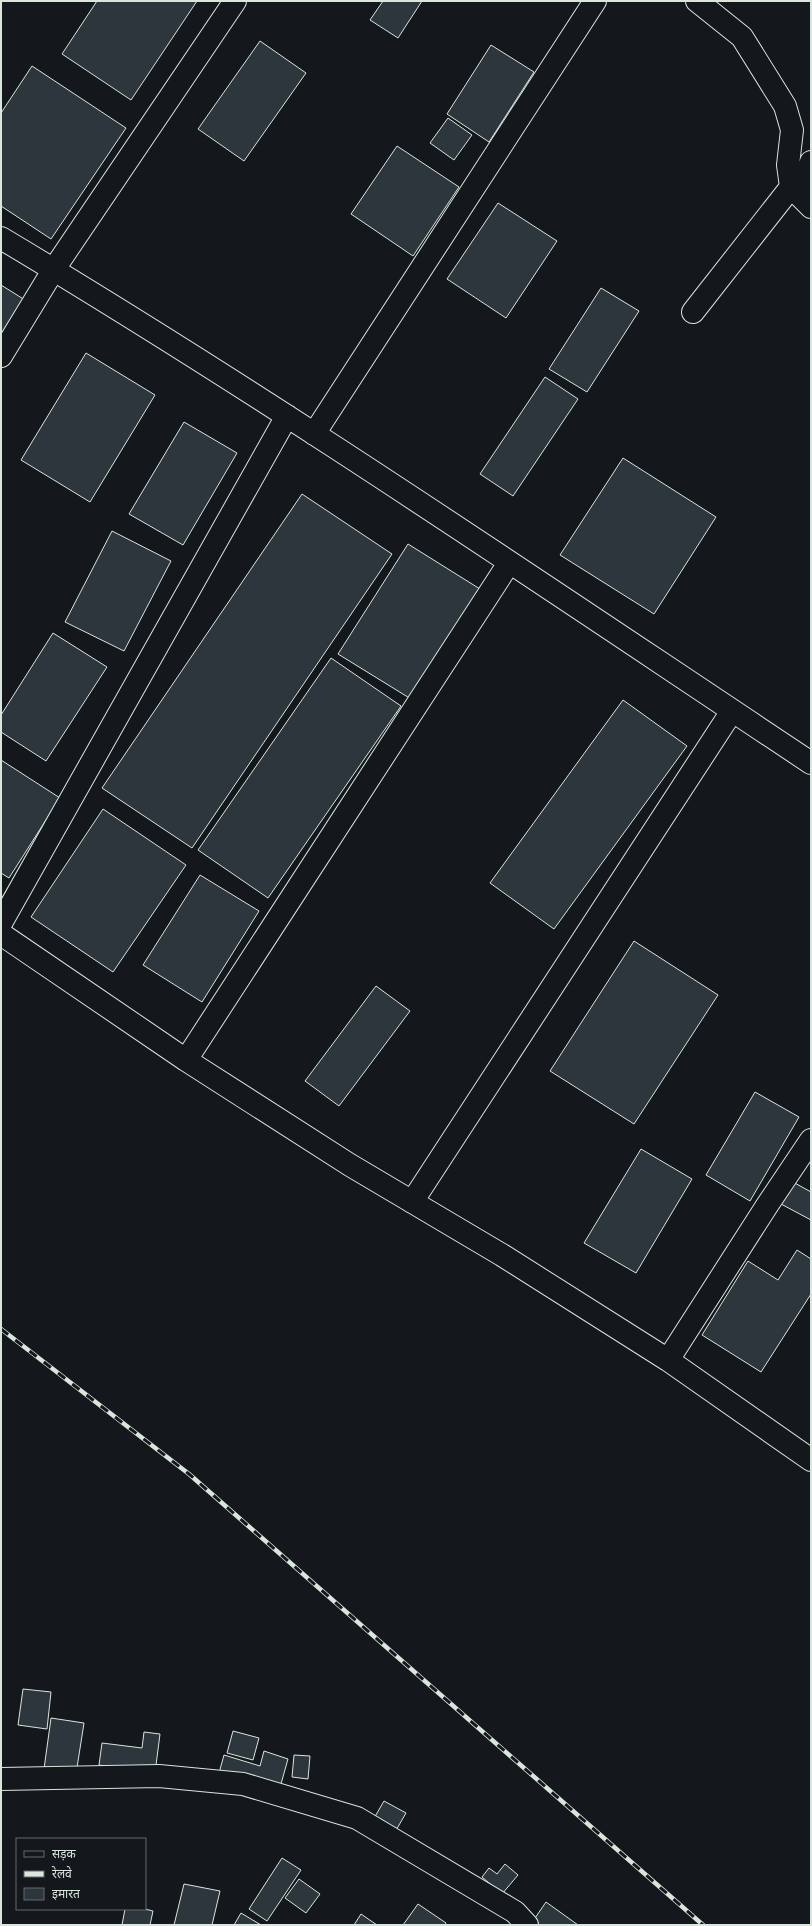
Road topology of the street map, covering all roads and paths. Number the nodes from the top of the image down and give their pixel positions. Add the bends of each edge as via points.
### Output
1 (235, 1) edge
2 (595, 1) edge
3 (697, 1) edge
4 (811, 162) edge
5 (800, 196) edge
6 (1, 238) edge
7 (54, 270) junction
8 (694, 312) dead end
9 (1, 356) edge
10 (287, 416) junction
11 (314, 434) junction
12 (509, 563) junction
13 (732, 711) junction
14 (811, 763) edge
15 (1, 923) edge
16 (1, 934) edge
17 (186, 1060) junction
18 (811, 1140) edge
19 (412, 1202) junction
20 (668, 1360) junction
21 (811, 1460) edge
22 (1, 1779) edge
23 (527, 1925) edge

1 - 7 street
2 - 11 street
3 - 5 street via 742,37 785,106 792,130 788,165
4 - 5 street
5 - 8 street
6 - 7 street
7 - 9 street
7 - 10 street
10 - 11 street
10 - 15 street
11 - 12 street
12 - 13 street
12 - 17 street
13 - 14 street
13 - 19 street
16 - 17 street
17 - 19 street via 350,1166
18 - 20 street
19 - 20 street via 502,1255
20 - 21 street
22 - 23 street via 159,1776 243,1784 357,1818 515,1912

